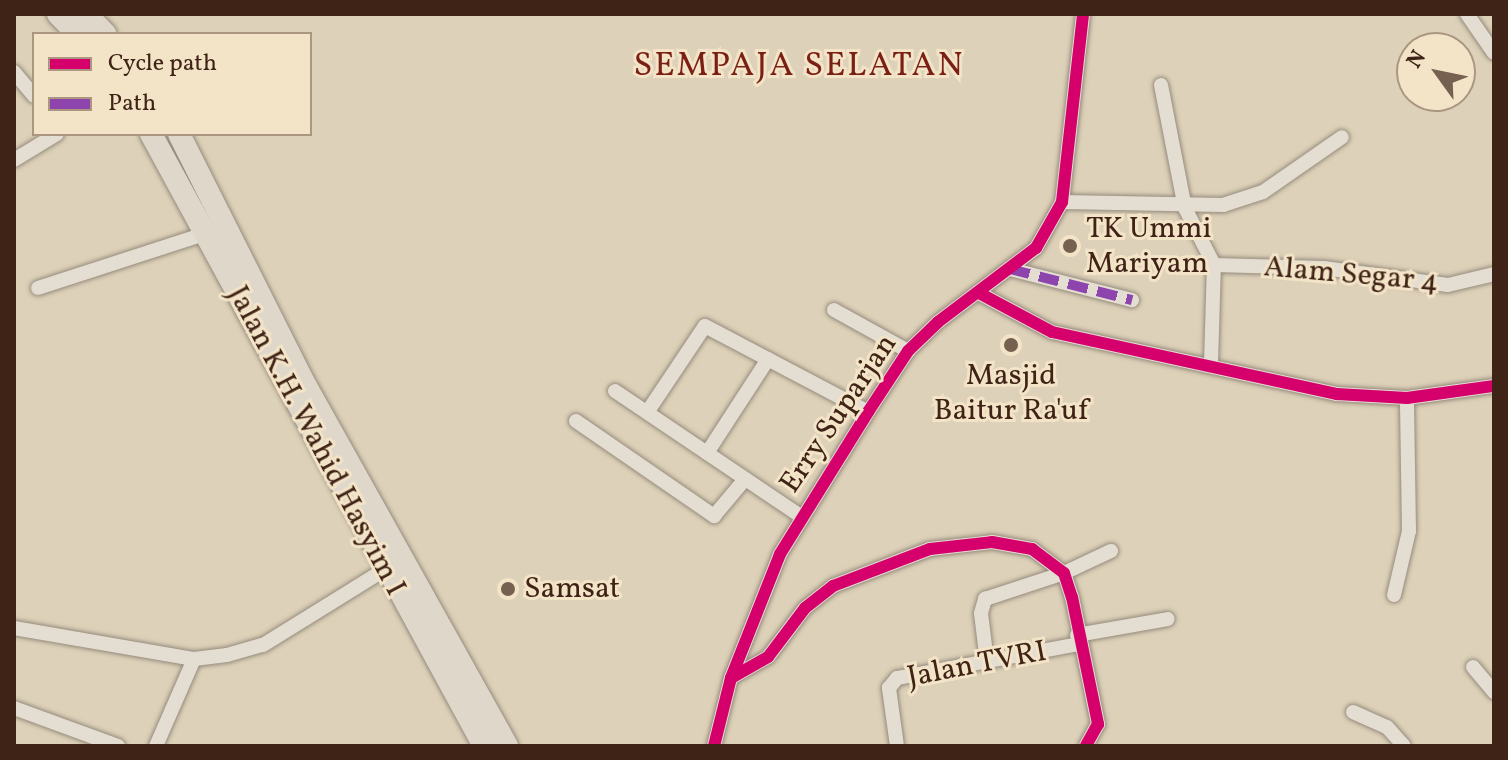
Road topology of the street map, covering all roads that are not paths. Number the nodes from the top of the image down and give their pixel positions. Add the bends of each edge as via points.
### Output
1 (58, 14) edge
2 (86, 14) edge
3 (1083, 14) edge
4 (1467, 14) edge
5 (75, 32) edge
6 (103, 32) edge
7 (1494, 53) edge
8 (14, 72) edge
9 (1161, 85) dead end
10 (32, 94) edge
11 (54, 136) edge
12 (152, 136) edge
13 (180, 136) edge
14 (1342, 137) dead end
15 (195, 156) junction
16 (14, 160) edge
17 (173, 167) junction
18 (1062, 202) junction
19 (1185, 208) junction
20 (207, 233) junction
21 (1212, 263) junction
22 (1010, 269) junction
23 (1493, 274) edge
24 (38, 288) dead end
25 (1494, 291) edge
26 (979, 293) junction
27 (1132, 300) dead end
28 (834, 310) dead end
29 (908, 351) junction
30 (768, 359) junction
31 (1211, 364) junction
32 (1494, 386) edge
33 (615, 391) dead end
34 (1407, 398) junction
35 (648, 411) junction
36 (868, 412) junction
37 (576, 421) dead end
38 (707, 453) junction
39 (745, 479) junction
40 (802, 517) junction
41 (1111, 551) dead end
42 (384, 570) junction
43 (1064, 573) junction
44 (1394, 595) dead end
45 (1168, 619) dead end
46 (14, 628) edge
47 (1078, 640) junction
48 (194, 659) junction
49 (987, 662) junction
50 (1473, 667) dead end
51 (731, 678) junction
52 (1494, 692) edge
53 (14, 708) edge
54 (1353, 712) dead end
55 (118, 746) edge
56 (156, 746) edge
57 (484, 746) edge
58 (507, 746) edge
59 (714, 746) edge
60 (897, 746) edge
61 (1086, 746) edge
62 (1404, 746) edge

1 - 5 main road
2 - 6 main road
3 - 18 street, Erry Suparjan
4 - 7 street
8 - 10 street
9 - 19 street
11 - 16 street
12 - 17 main road, Jalan K.H. Wahid Hasyim I
13 - 15 main road, Jalan K.H. Wahid Hasyim I
14 - 19 street via 1263,192 1223,205
15 - 17 main road
15 - 58 main road, Jalan K.H. Wahid Hasyim I via 306,386
17 - 20 main road, Jalan K.H. Wahid Hasyim I
18 - 19 street
18 - 22 street, Erry Suparjan via 1041,243
19 - 21 street
20 - 24 street
20 - 42 main road, Jalan K.H. Wahid Hasyim I
21 - 23 street, Alam Segar 4 via 1324,268 1448,285
21 - 31 street
22 - 26 street, Erry Suparjan
22 - 27 street
23 - 25 street
26 - 29 street, Erry Suparjan
26 - 31 street via 1052,332
28 - 29 street
29 - 36 street, Erry Suparjan
30 - 35 street via 705,326
30 - 36 street
30 - 38 street
31 - 34 street via 1337,394
32 - 34 street
33 - 35 street
34 - 44 street via 1409,531
35 - 38 street
36 - 40 street, Erry Suparjan
37 - 39 street via 714,516
38 - 39 street
39 - 40 street
40 - 51 street, Erry Suparjan via 753,614
41 - 43 street
42 - 48 street via 263,645
42 - 57 main road, Jalan K.H. Wahid Hasyim I
43 - 47 street
43 - 49 street via 985,599 981,613
43 - 51 street via 1032,549 992,542 930,549 833,586 805,608 768,657
45 - 47 street, Jalan TVRI
46 - 48 street
47 - 49 street, Jalan TVRI
47 - 61 street via 1098,724
48 - 56 street
49 - 60 street, Jalan TVRI via 894,680 889,688
50 - 52 street
51 - 59 street, Erry Suparjan
53 - 55 street
54 - 62 street via 1387,727

